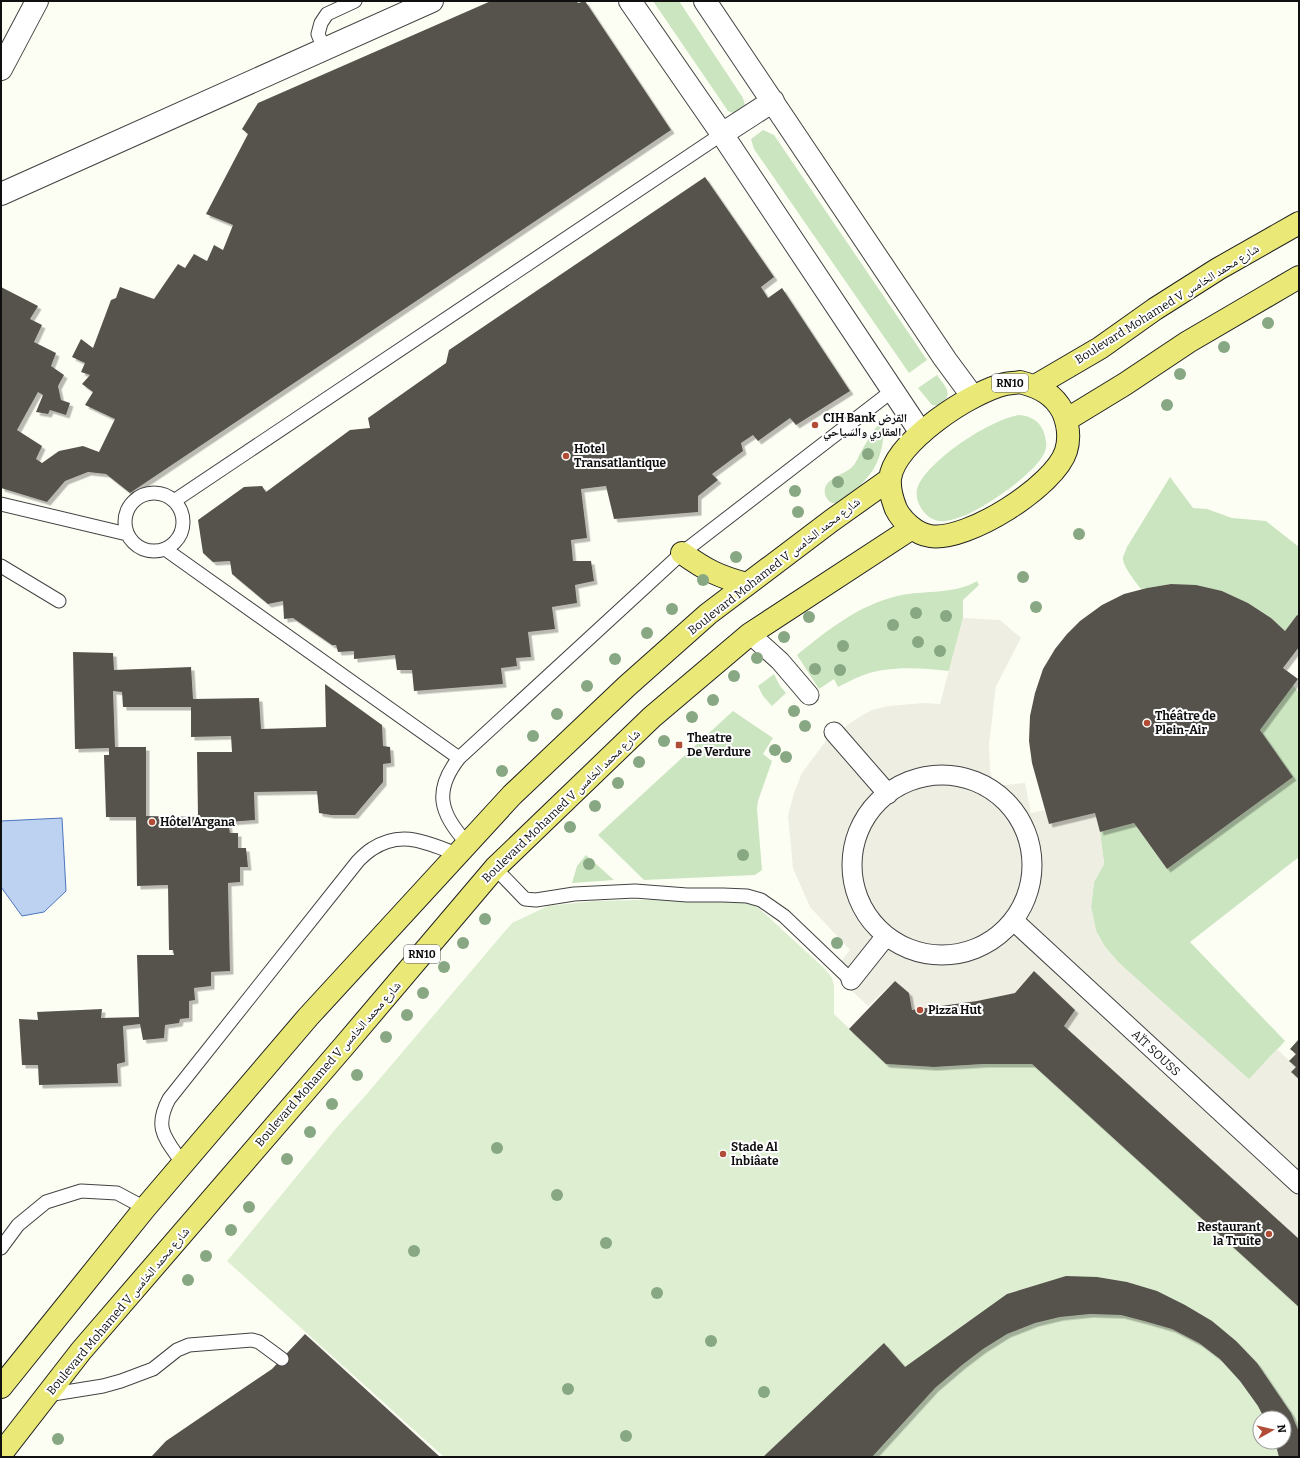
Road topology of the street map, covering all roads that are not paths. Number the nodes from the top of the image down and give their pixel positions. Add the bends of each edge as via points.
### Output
1 (38, 1) edge
2 (355, 1) edge
3 (432, 1) edge
4 (630, 1) edge
5 (705, 1) edge
6 (324, 49) junction
7 (1, 69) edge
8 (772, 101) junction
9 (722, 134) junction
10 (1, 194) edge
11 (1299, 223) edge
12 (1299, 278) edge
13 (1035, 386) junction
14 (892, 391) junction
15 (972, 397) junction
16 (1066, 420) junction
17 (921, 433) junction
18 (890, 479) junction
19 (174, 501) junction
20 (1, 504) edge
21 (912, 528) junction
22 (127, 534) junction
23 (165, 549) junction
24 (682, 553) junction
25 (1, 566) edge
26 (747, 584) junction
27 (59, 602) dead end
28 (750, 634) junction
29 (809, 695) dead end
30 (834, 732) dead end
31 (459, 758) junction
32 (888, 794) junction
33 (462, 849) junction
34 (495, 868) junction
35 (1014, 921) junction
36 (886, 936) junction
37 (851, 980) joint
38 (183, 1164) junction
39 (1299, 1184) edge
40 (145, 1208) junction
41 (1, 1248) edge
42 (282, 1359) dead end
43 (1, 1387) edge
44 (47, 1395) junction
45 (1, 1454) edge

1 - 7 street
2 - 6 lane via 327,14 321,23 318,34
3 - 6 street
4 - 9 street
5 - 8 street
6 - 10 street
8 - 9 street
8 - 15 street
9 - 14 street
9 - 19 lane
11 - 13 main road, Boulevard Mohamed V شارع محمد الخامس / RN10 via 1218,269 1100,348
12 - 16 main road via 1188,342
13 - 15 main road, RN10 via 1020,382 1005,384
13 - 16 main road, RN10 via 1049,394 1060,406
14 - 17 street
14 - 24 lane
15 - 17 main road, RN10
16 - 21 main road, RN10 via 1066,451 1058,465 1019,501 973,527 948,536 929,536
17 - 18 main road, RN10 via 896,461
18 - 21 main road, RN10 via 891,498 899,515
18 - 26 main road, Boulevard Mohamed V شارع محمد الخامس
19 - 22 lane via 164,495 153,493 133,502 127,512
19 - 23 lane via 183,522 181,533 175,542
20 - 22 lane
21 - 28 main road, Boulevard Mohamed V شارع محمد الخامس / RN10
22 - 23 lane via 143,549
23 - 31 lane
24 - 26 main road via 724,578
24 - 31 lane
25 - 27 lane
26 - 33 main road, Boulevard Mohamed V شارع محمد الخامس via 708,614 627,686 512,795
28 - 29 street via 780,661
28 - 34 main road, Boulevard Mohamed V شارع محمد الخامس / RN10 via 652,717
30 - 32 street
31 - 33 lane via 450,770 444,785 443,800 447,816
32 - 35 street via 902,783 931,775 961,776 989,788 1012,808 1027,834 1032,864 1028,894
32 - 36 street via 877,801 860,826 852,856 854,886 865,914
33 - 38 main road, Boulevard Mohamed V شارع محمد الخامس via 308,1017
33 - 38 lane via 406,838 388,841 371,849 358,861 162,1111 164,1137
34 - 37 lane via 525,899 635,891 747,896 760,900 784,916
34 - 44 main road, Boulevard Mohamed V شارع محمد الخامس / RN10 via 81,1351
35 - 36 street via 993,941 967,953 939,956 911,950
35 - 39 street, AÏT SOUSS
36 - 37 street
38 - 40 main road, Boulevard Mohamed V شارع محمد الخامس
40 - 41 lane via 117,1193 81,1191 46,1202 18,1225
40 - 43 main road, Boulevard Mohamed V شارع محمد الخامس
42 - 44 lane via 259,1342 252,1340 189,1345 177,1350 153,1369 121,1381
44 - 45 main road, Boulevard Mohamed V شارع محمد الخامس / RN10

